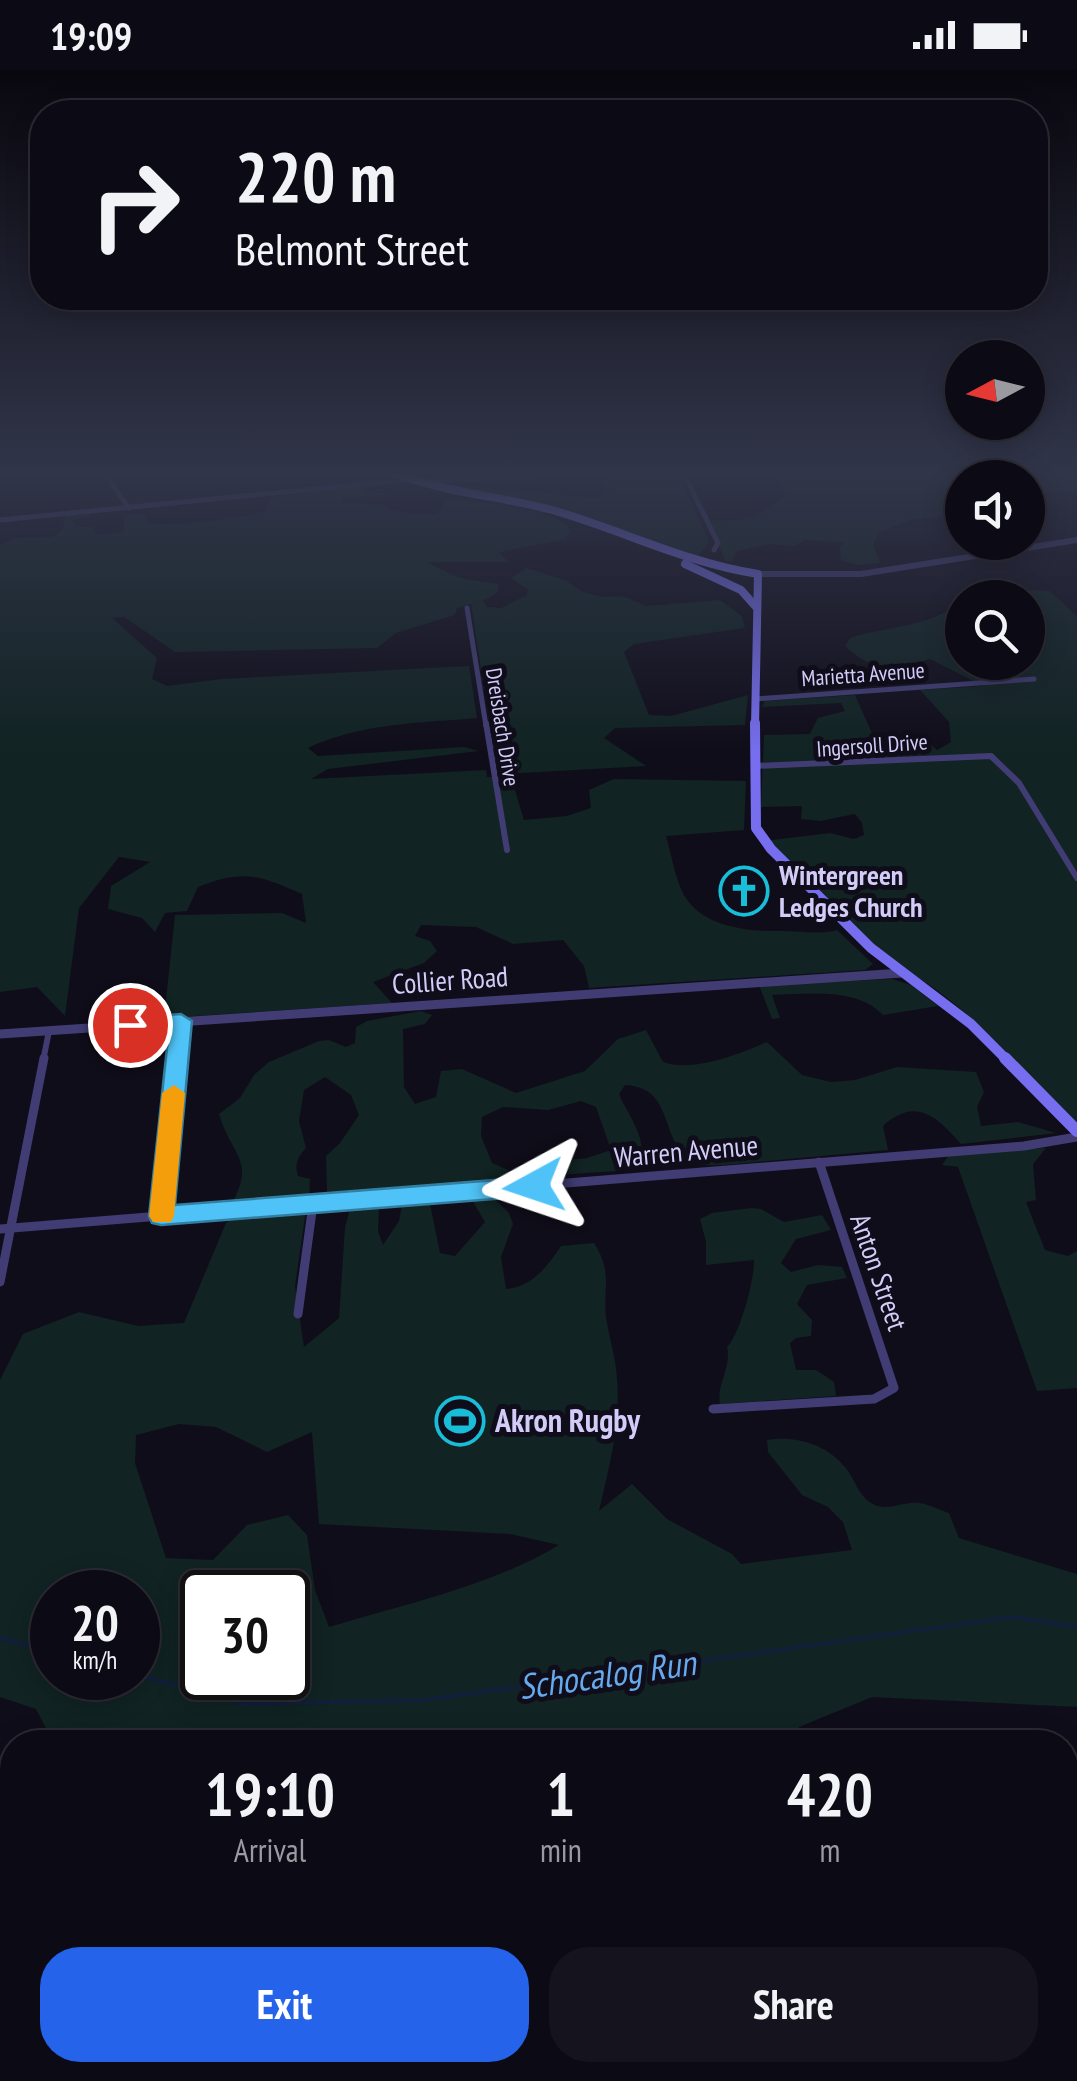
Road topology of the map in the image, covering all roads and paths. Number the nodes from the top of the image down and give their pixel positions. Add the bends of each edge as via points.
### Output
1 (688, 564) edge
2 (712, 564) edge
3 (922, 564) edge
4 (758, 574) junction
5 (468, 608) dead end
6 (757, 608) junction
7 (1020, 680) edge
8 (755, 699) junction
9 (754, 766) junction
10 (507, 850) dead end
11 (1077, 878) edge
12 (902, 973) junction
13 (181, 1021) junction
14 (49, 1030) junction
15 (0, 1034) edge
16 (1077, 1134) edge
17 (819, 1162) junction
18 (313, 1204) junction
19 (161, 1216) junction
20 (12, 1228) junction
21 (0, 1229) edge
22 (0, 1282) edge
23 (298, 1314) dead end
24 (714, 1410) dead end

1 - 6 main road via 740,590
2 - 4 main road
3 - 4 street via 856,574
4 - 6 main road
5 - 10 street, Dreisbach Drive
6 - 8 main road
7 - 8 street, Marietta Avenue
8 - 9 main road
9 - 11 street, Ingersoll Drive via 991,756 1019,783
9 - 12 main road via 754,819 761,836
12 - 13 street, Collier Road
12 - 16 main road via 971,1024
13 - 14 street, Collier Road
13 - 19 street
14 - 15 street, Collier Road
14 - 20 street
16 - 17 street, Warren Avenue via 1024,1146
17 - 18 street, Warren Avenue
17 - 24 street, Anton Street via 894,1388 874,1399
18 - 19 street, Warren Avenue
18 - 23 street
19 - 20 street, Warren Avenue
20 - 21 street, Warren Avenue
20 - 22 street

